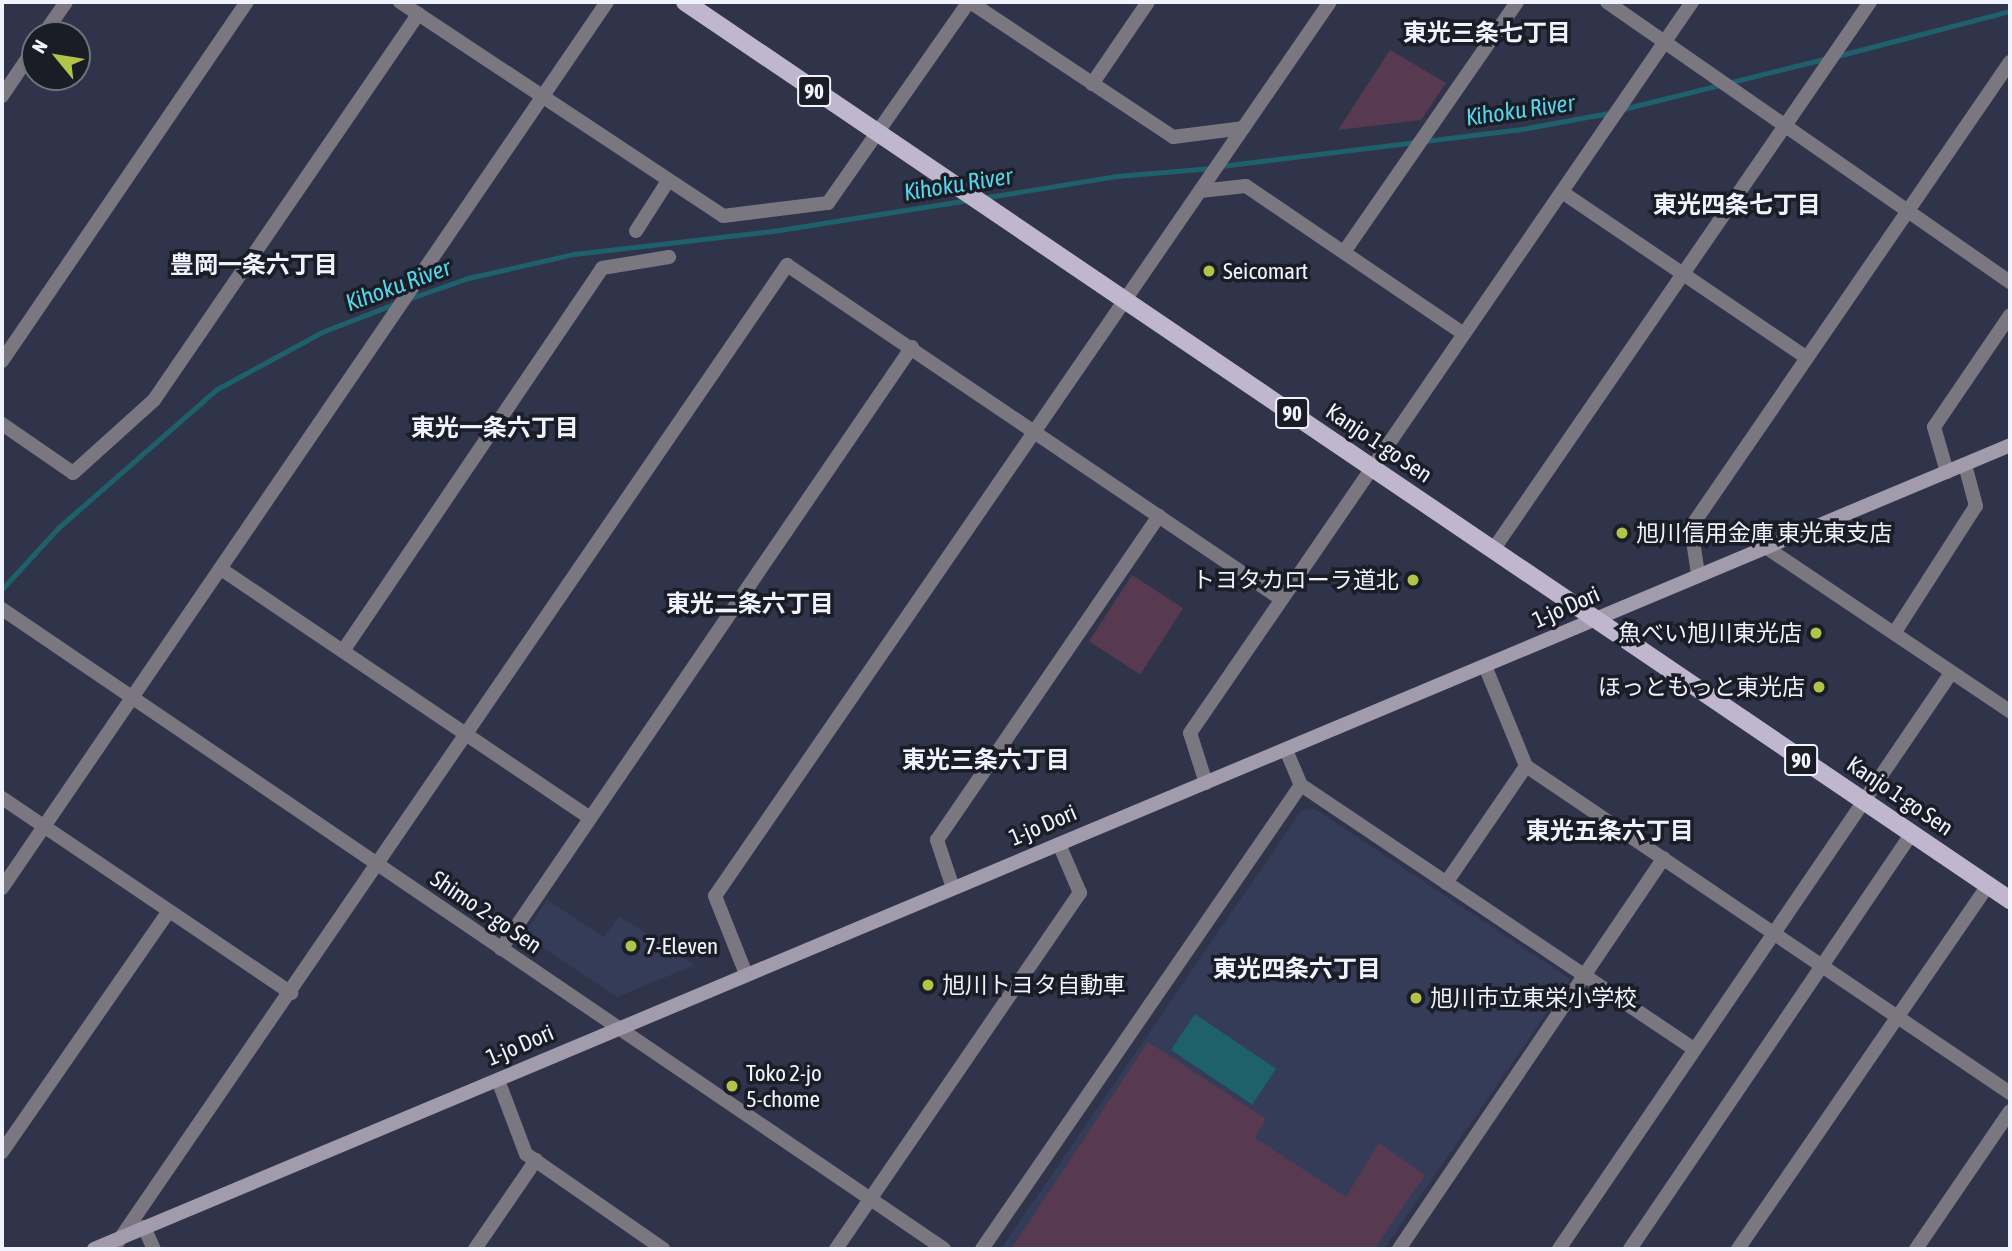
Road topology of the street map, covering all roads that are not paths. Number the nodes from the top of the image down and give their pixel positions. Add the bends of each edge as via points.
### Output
1 (66, 2) edge
2 (247, 2) edge
3 (400, 2) edge
4 (607, 2) edge
5 (685, 2) edge
6 (970, 2) edge
7 (1149, 2) edge
8 (1330, 2) edge
9 (1517, 2) edge
10 (1607, 2) edge
11 (1692, 2) edge
12 (1870, 2) edge
13 (418, 14) junction
14 (53, 21) edge
15 (1665, 40) junction
16 (2010, 62) edge
17 (21, 68) edge
18 (1092, 84) junction
19 (2, 96) edge
20 (541, 98) junction
21 (1785, 127) junction
22 (1243, 128) junction
23 (878, 135) junction
24 (668, 181) junction
25 (1200, 191) junction
26 (1562, 192) junction
27 (1907, 212) junction
28 (636, 231) dead end
29 (1344, 252) junction
30 (669, 257) dead end
31 (1683, 275) junction
32 (2010, 282) edge
33 (1125, 300) junction
34 (2010, 315) edge
35 (1464, 334) junction
36 (912, 347) junction
37 (1807, 358) junction
38 (2, 361) edge
39 (2, 424) edge
40 (1035, 431) junction
41 (2010, 445) edge
42 (1965, 465) junction
43 (1372, 467) junction
44 (1947, 472) junction
45 (1159, 516) junction
46 (1767, 548) junction
47 (1493, 550) junction
48 (221, 569) junction
49 (1698, 574) junction
50 (1281, 599) junction
51 (3, 610) edge
52 (1591, 620) junction
53 (1895, 632) junction
54 (343, 651) junction
55 (1485, 666) junction
56 (1951, 673) junction
57 (133, 698) junction
58 (2008, 706) edge
59 (468, 735) junction
60 (1286, 750) junction
61 (1526, 766) junction
62 (1206, 783) junction
63 (1301, 785) junction
64 (2, 798) edge
65 (1864, 802) junction
66 (590, 818) junction
67 (44, 826) junction
68 (1912, 833) junction
69 (1059, 844) junction
70 (1664, 858) junction
71 (378, 865) junction
72 (1446, 883) junction
73 (1987, 885) junction
74 (2, 888) edge
75 (953, 888) junction
76 (2010, 900) edge
77 (169, 912) junction
78 (1775, 932) junction
79 (501, 949) junction
80 (1823, 965) junction
81 (746, 974) junction
82 (1585, 977) junction
83 (291, 993) junction
84 (1899, 1016) junction
85 (615, 1028) junction
86 (1695, 1049) junction
87 (498, 1080) junction
88 (2010, 1093) edge
89 (2010, 1111) edge
90 (2, 1153) edge
91 (536, 1160) junction
92 (870, 1200) junction
93 (144, 1227) junction
94 (117, 1244) edge
95 (659, 1248) edge
96 (94, 1249) edge
97 (154, 1249) edge
98 (475, 1249) edge
99 (836, 1249) edge
100 (944, 1249) edge
101 (982, 1249) edge
102 (1399, 1249) edge
103 (1559, 1249) edge
104 (1630, 1249) edge
105 (1738, 1249) edge
106 (1916, 1249) edge

1 - 14 street
2 - 38 street
3 - 13 street
4 - 20 street
5 - 23 main road, Kanjo 1-go Sen / 90
6 - 18 street
6 - 23 street
7 - 18 street
8 - 22 street
9 - 29 street
10 - 15 street
11 - 15 street
12 - 21 street
13 - 20 street
13 - 39 street via 154,400 73,473
15 - 21 street
15 - 26 street
16 - 27 street
17 - 19 street
18 - 22 street via 1173,137
20 - 24 street
20 - 48 street
21 - 27 street
21 - 31 street
22 - 25 street
23 - 24 street via 828,203 723,216
23 - 33 main road, Kanjo 1-go Sen / 90
24 - 28 street
25 - 29 street via 1246,186
25 - 33 street
26 - 31 street
26 - 35 street
27 - 32 street
27 - 37 street
29 - 35 street
30 - 54 street via 602,268
31 - 37 street
31 - 47 street
33 - 40 street
33 - 43 main road, Kanjo 1-go Sen / 90
34 - 44 street via 1934,427
35 - 43 street
36 - 40 street
36 - 59 street via 788,265
36 - 66 street
37 - 49 street via 1691,527
40 - 45 street
40 - 81 street via 715,896
41 - 42 main road, 1-jo Dori
42 - 44 main road, 1-jo Dori
42 - 53 street via 1976,506
43 - 47 main road, Kanjo 1-go Sen / 90
43 - 50 street
44 - 46 main road, 1-jo Dori
45 - 50 street
45 - 75 street via 937,840
46 - 49 main road, 1-jo Dori
46 - 53 street
47 - 52 main road, Kanjo 1-go Sen / 90
48 - 54 street
48 - 57 street
49 - 52 main road, 1-jo Dori
50 - 62 street via 1191,733
51 - 57 street, Shimo 2-go Sen
52 - 55 main road, 1-jo Dori
52 - 65 main road, Kanjo 1-go Sen / 90
53 - 56 street
54 - 59 street
55 - 60 main road, 1-jo Dori
55 - 61 street
56 - 58 street
56 - 65 street
57 - 67 street
57 - 71 street, Shimo 2-go Sen
59 - 66 street
59 - 71 street
60 - 62 main road, 1-jo Dori
60 - 63 street
61 - 70 street
61 - 72 street
62 - 69 main road, 1-jo Dori
63 - 72 street
63 - 101 street
64 - 67 street
65 - 68 main road, Kanjo 1-go Sen / 90
65 - 78 street
66 - 79 street
67 - 74 street
67 - 77 street
68 - 73 main road, Kanjo 1-go Sen / 90
68 - 80 street
69 - 75 main road, 1-jo Dori
69 - 92 street via 1080,893
70 - 78 street
70 - 82 street
71 - 79 street, Shimo 2-go Sen
71 - 83 street
72 - 82 street
73 - 76 main road, Kanjo 1-go Sen / 90
73 - 84 street
75 - 81 main road, 1-jo Dori
77 - 83 street
77 - 90 street
78 - 80 street
78 - 86 street
79 - 85 street, Shimo 2-go Sen
80 - 84 street
80 - 104 street
81 - 85 main road, 1-jo Dori
82 - 86 street
82 - 102 street
83 - 94 street
84 - 88 street
84 - 105 street
85 - 87 main road, 1-jo Dori
85 - 92 street, Shimo 2-go Sen
86 - 103 street
87 - 91 street via 526,1154
87 - 93 main road, 1-jo Dori
89 - 106 street
91 - 95 street
91 - 98 street
92 - 99 street
92 - 100 street, Shimo 2-go Sen
93 - 94 main road, 1-jo Dori
93 - 97 street
94 - 96 main road, 1-jo Dori

